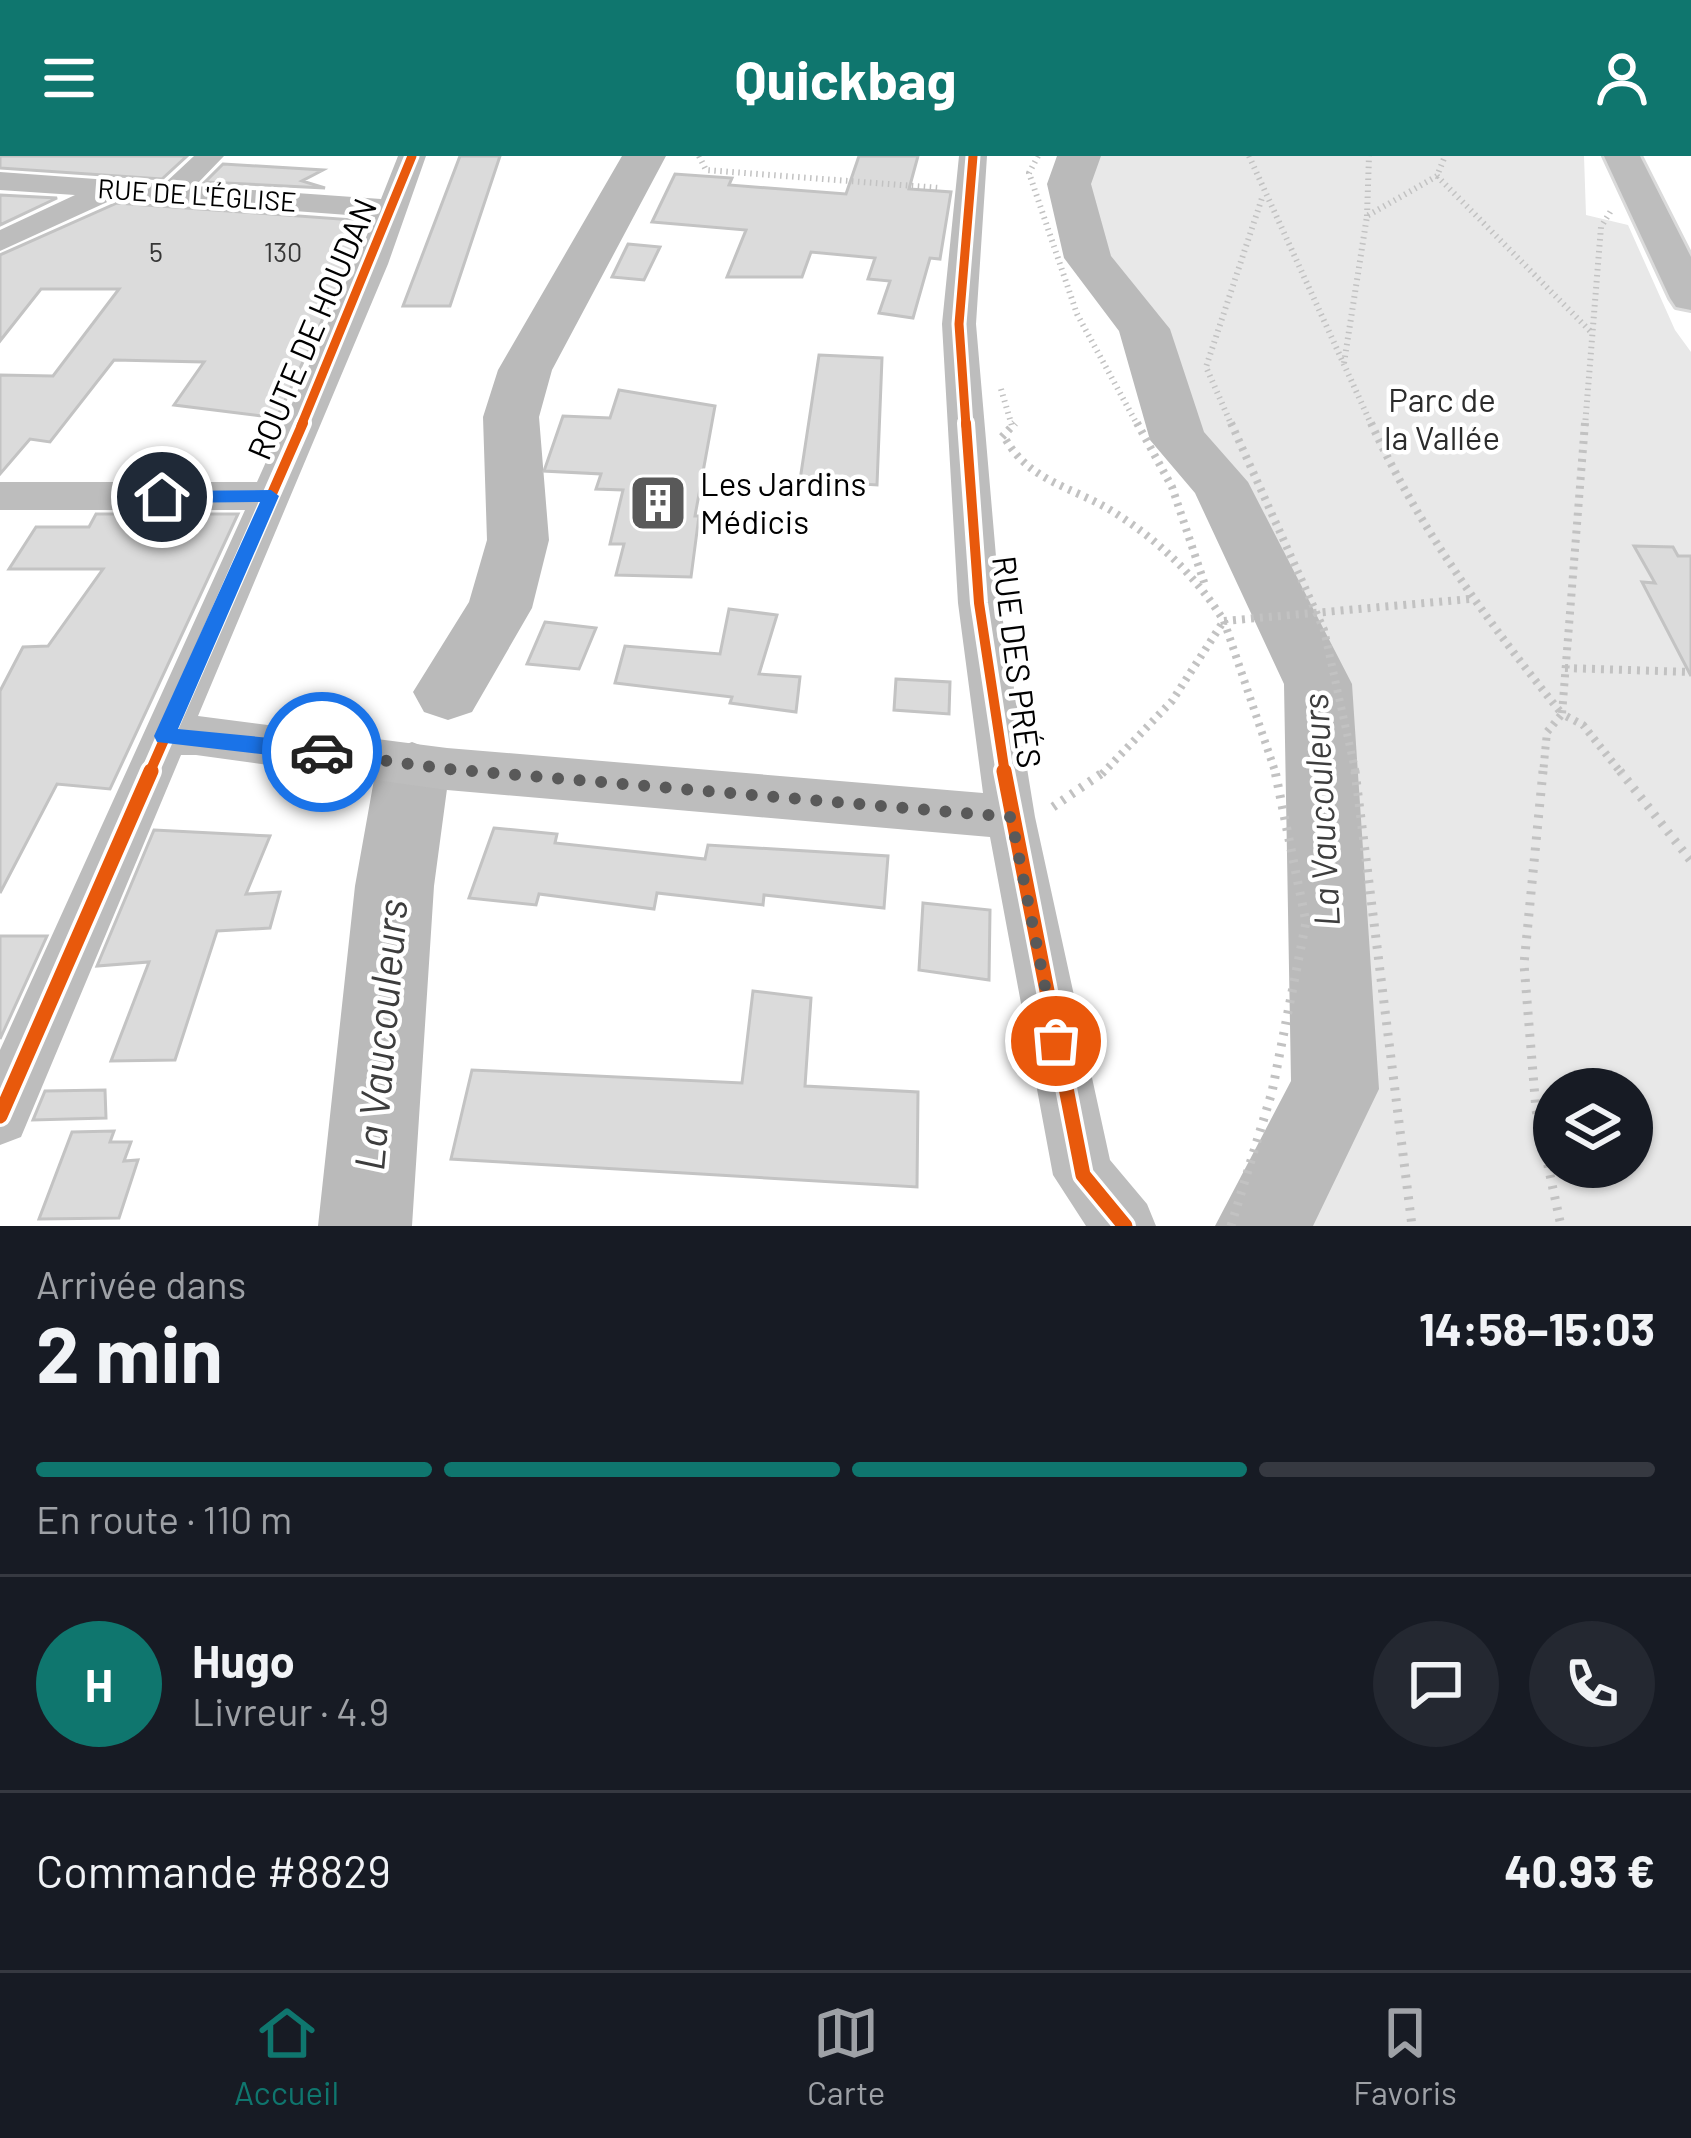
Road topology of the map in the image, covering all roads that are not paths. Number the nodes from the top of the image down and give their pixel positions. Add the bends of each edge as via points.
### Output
1 (82, 156) edge
2 (209, 156) edge
3 (412, 156) edge
4 (1635, 163) edge
5 (970, 173) edge
6 (0, 181) edge
7 (55, 186) junction
8 (108, 190) junction
9 (169, 195) junction
10 (394, 209) junction
11 (1691, 239) edge
12 (0, 242) edge
13 (1691, 298) edge
14 (0, 496) edge
15 (271, 496) junction
16 (164, 736) junction
17 (1011, 817) junction
18 (0, 1116) edge
19 (1125, 1226) edge

1 - 7 street
2 - 9 street
3 - 10 street, ROUTE DE HOUDAN
4 - 11 main road
4 - 13 main road
5 - 17 street, RUE DES PRÉS via 958,324 979,603
6 - 7 street, RUE DE L'ÉGLISE
7 - 8 street, RUE DE L'ÉGLISE
8 - 9 street, RUE DE L'ÉGLISE
8 - 12 street
9 - 10 street, RUE DE L'ÉGLISE
10 - 15 street, ROUTE DE HOUDAN
14 - 15 street
15 - 16 street, ROUTE DE HOUDAN
16 - 17 street, RUE DES PRÉS
16 - 18 street, ROUTE DE HOUDAN
17 - 19 street, RUE DES PRÉS via 1083,1175

